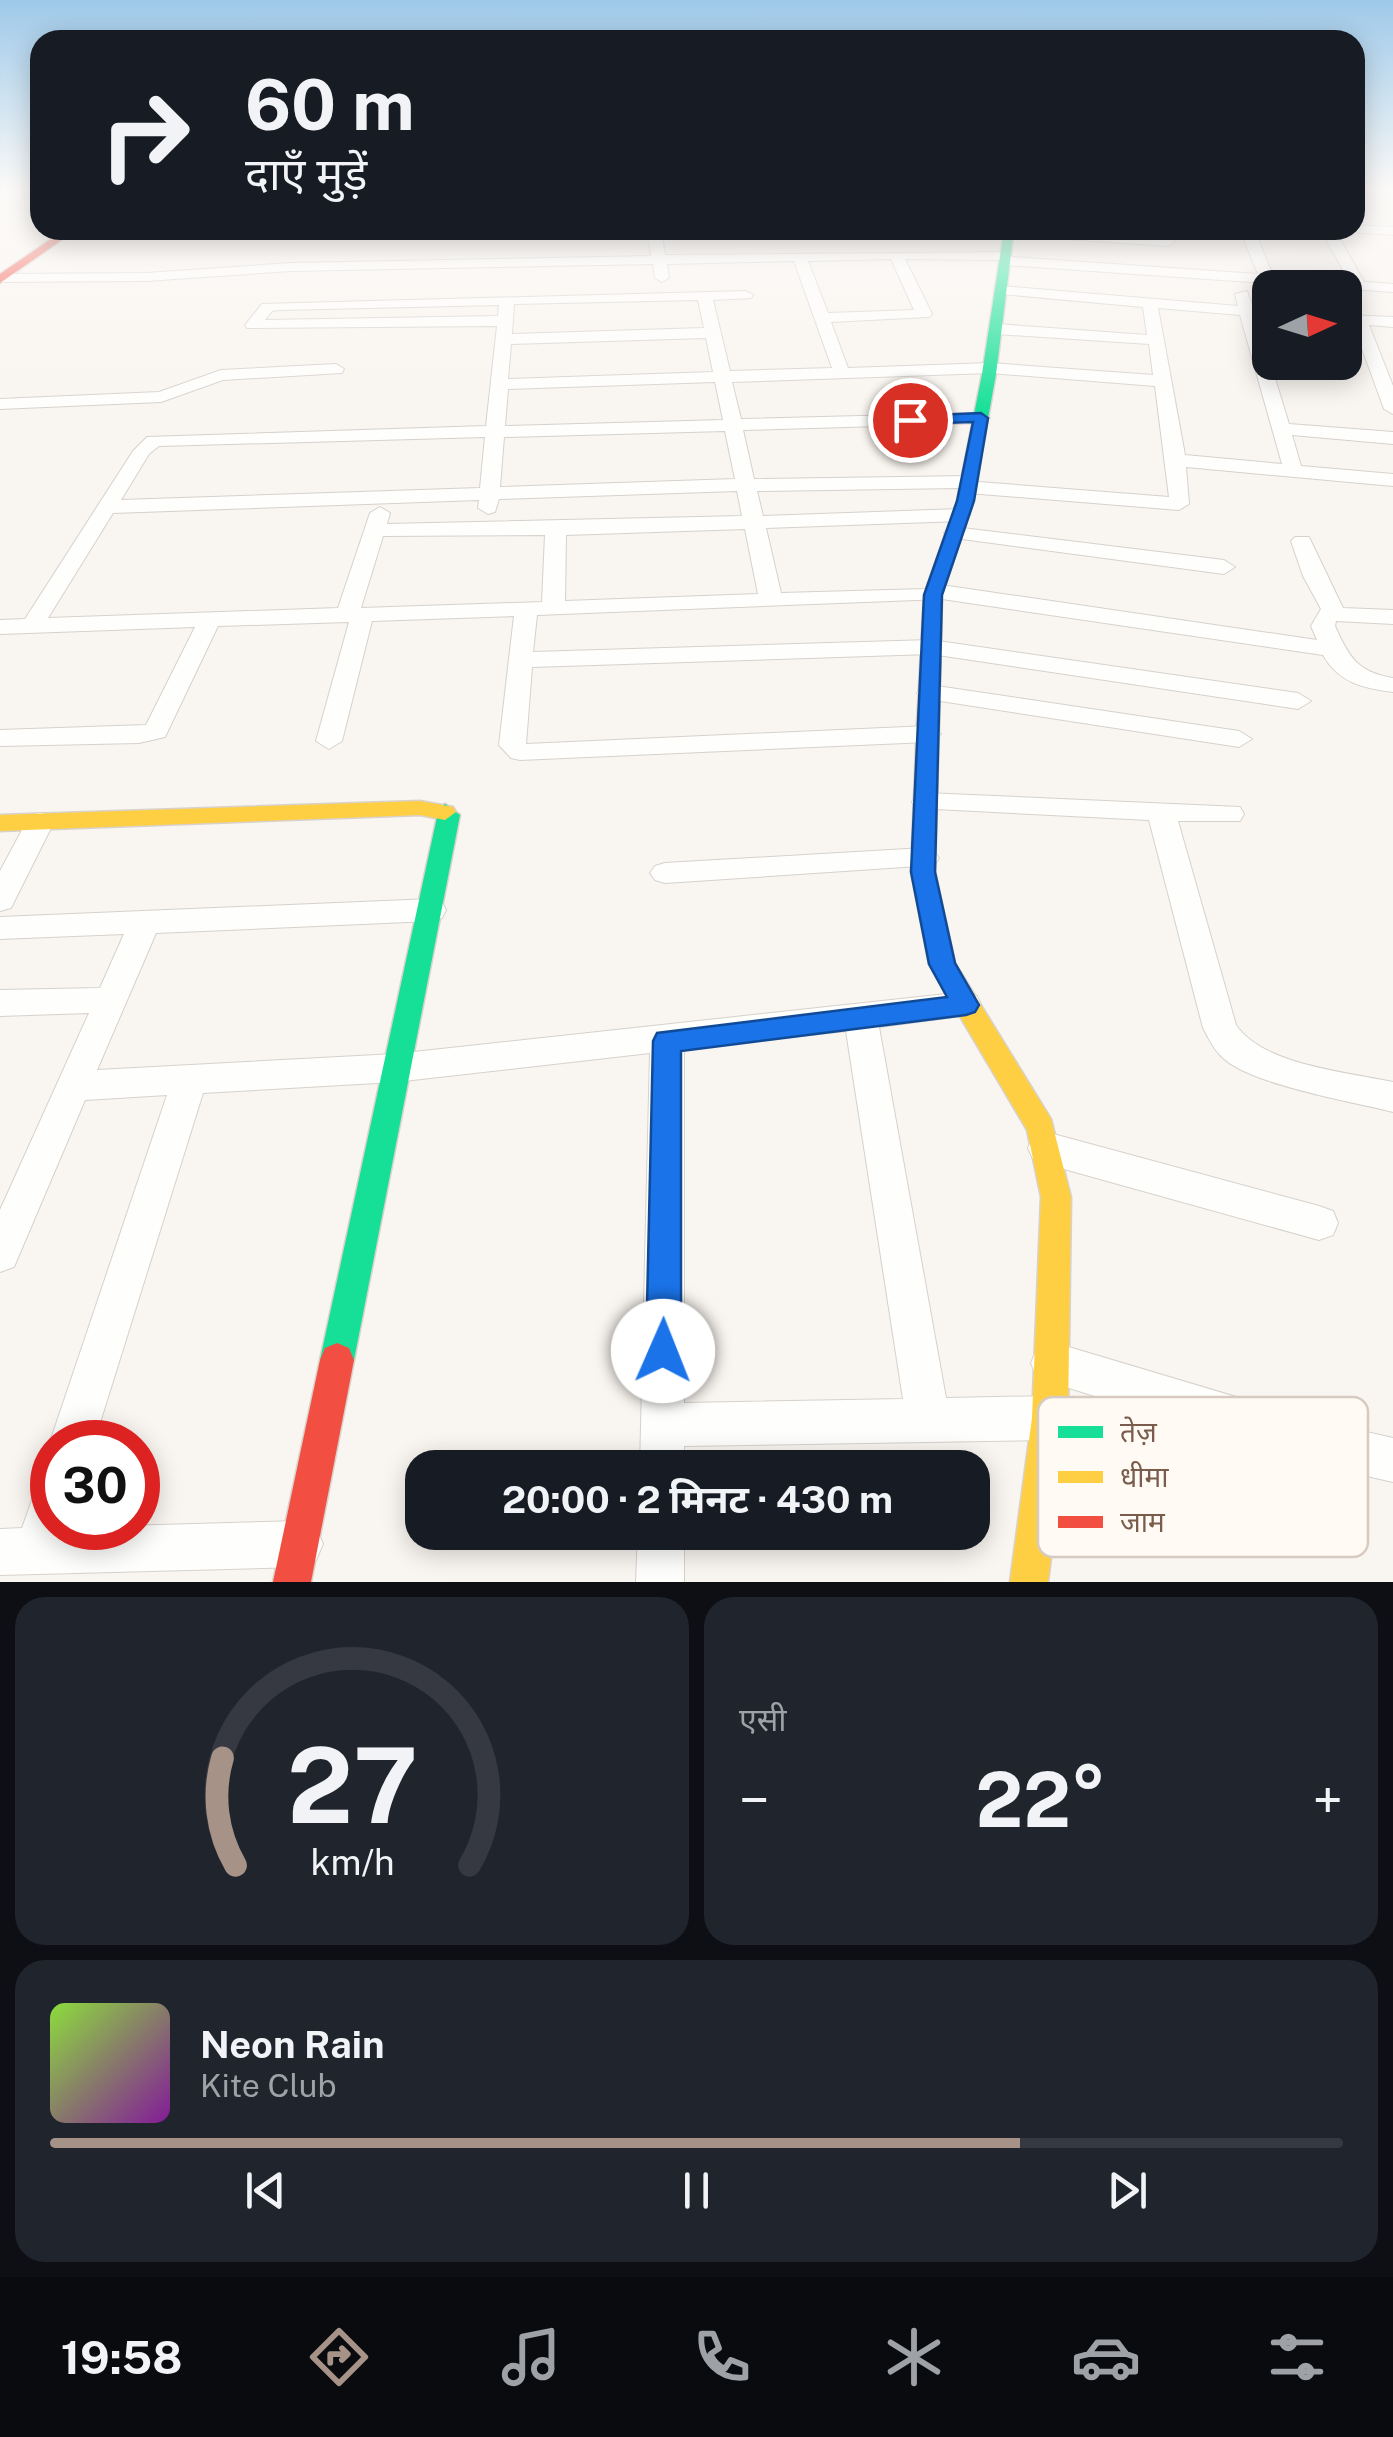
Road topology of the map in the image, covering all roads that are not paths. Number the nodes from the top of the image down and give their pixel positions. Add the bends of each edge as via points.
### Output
1 (405, 265) edge
2 (660, 265) edge
3 (803, 265) edge
4 (901, 265) edge
5 (1004, 265) edge
6 (1088, 265) edge
7 (1173, 265) edge
8 (1175, 272) junction
9 (1236, 277) junction
10 (0, 278) edge
11 (1252, 278) edge
12 (1362, 285) edge
13 (1393, 288) edge
14 (1001, 290) junction
15 (746, 295) dead end
16 (705, 296) junction
17 (665, 297) junction
18 (507, 301) junction
19 (1150, 303) junction
20 (1247, 311) junction
21 (1252, 311) edge
22 (822, 318) junction
23 (1362, 320) edge
24 (1393, 322) edge
25 (996, 328) junction
26 (504, 330) junction
27 (713, 334) junction
28 (1156, 340) junction
29 (1362, 341) edge
30 (336, 368) dead end
31 (990, 368) junction
32 (842, 373) junction
33 (722, 376) junction
34 (1163, 381) junction
35 (500, 384) junction
36 (0, 404) edge
37 (1393, 409) edge
38 (981, 418) junction
39 (733, 426) junction
40 (1282, 429) junction
41 (496, 431) junction
42 (1393, 438) edge
43 (1176, 460) junction
44 (1293, 470) junction
45 (1393, 480) edge
46 (746, 485) junction
47 (968, 485) junction
48 (491, 494) junction
49 (385, 497) junction
50 (107, 508) junction
51 (754, 521) junction
52 (957, 524) junction
53 (556, 529) junction
54 (374, 530) junction
55 (483, 530) junction
56 (1302, 541) dead end
57 (1224, 567) dead end
58 (934, 593) junction
59 (771, 601) junction
60 (553, 610) junction
61 (526, 611) junction
62 (1335, 613) junction
63 (354, 616) junction
64 (1393, 617) edge
65 (209, 622) junction
66 (32, 626) junction
67 (0, 627) edge
68 (931, 648) junction
69 (1332, 649) junction
70 (521, 660) junction
71 (1393, 684) edge
72 (930, 694) junction
73 (1298, 701) dead end
74 (928, 734) junction
75 (0, 738) edge
76 (1239, 739) dead end
77 (329, 741) dead end
78 (926, 802) junction
79 (1161, 812) junction
80 (1230, 814) dead end
81 (40, 822) junction
82 (0, 823) edge
83 (924, 858) junction
84 (665, 872) dead end
85 (0, 900) edge
86 (431, 910) junction
87 (144, 922) junction
88 (0, 928) edge
89 (112, 1000) junction
90 (0, 1004) edge
91 (966, 1005) junction
92 (861, 1018) junction
93 (667, 1041) junction
94 (395, 1068) junction
95 (188, 1081) junction
96 (75, 1086) junction
97 (1393, 1098) edge
98 (1046, 1148) junction
99 (1319, 1223) dead end
100 (0, 1254) edge
101 (1052, 1363) junction
102 (1051, 1397) edge
103 (1166, 1397) edge
104 (1038, 1418) edge
105 (79, 1420) edge
106 (928, 1420) junction
107 (662, 1446) edge
108 (1368, 1454) edge
109 (1393, 1460) edge
110 (1038, 1512) edge
111 (661, 1550) edge
112 (19, 1551) edge
113 (296, 1563) edge
114 (660, 1582) edge
115 (1029, 1582) edge

1 - 10 street
2 - 17 street
3 - 22 street
4 - 22 street via 924,314
5 - 14 street
6 - 8 street
7 - 8 street
8 - 9 street
9 - 11 street
9 - 20 street
12 - 13 street
14 - 19 street
14 - 25 street
15 - 16 street
16 - 17 street
16 - 27 street
17 - 18 street
18 - 26 street
18 - 26 street via 279,305 263,310 253,325
19 - 20 street
19 - 28 street
20 - 21 street
20 - 40 street
22 - 32 street
23 - 24 street
25 - 28 street
25 - 31 street
26 - 27 street
26 - 35 street
27 - 33 street
28 - 34 street
29 - 37 street
30 - 36 street via 221,374 161,397
31 - 32 street
31 - 34 street
31 - 38 street
32 - 33 street
33 - 35 street
33 - 39 street
34 - 43 street
35 - 41 street
38 - 39 street
38 - 47 street
39 - 41 street
39 - 46 street
40 - 42 street
40 - 44 street
41 - 48 street
41 - 50 street via 154,441
43 - 44 street
43 - 47 street via 1181,502 1172,505
44 - 45 street
46 - 47 street
46 - 48 street
46 - 51 street
47 - 52 street
48 - 49 street
48 - 55 street
49 - 50 street
49 - 54 street
50 - 66 street
51 - 52 street
51 - 53 street
51 - 59 street
52 - 57 street
52 - 58 street
53 - 55 street
53 - 60 street
54 - 55 street
54 - 63 street
56 - 62 street
58 - 59 street
58 - 68 street
58 - 69 street
59 - 60 street
60 - 61 street
61 - 63 street
61 - 70 street
62 - 64 street
62 - 69 street via 1323,619
63 - 65 street
63 - 77 street
65 - 66 street
65 - 75 street via 156,730
66 - 67 street
68 - 70 street
68 - 72 street
68 - 73 street
69 - 71 street via 1350,674
70 - 74 street via 512,738 520,752
72 - 74 street
72 - 76 street
74 - 78 street
78 - 79 street
78 - 83 street
79 - 80 street
79 - 97 street via 1220,1028 1233,1048 1294,1074
81 - 82 street
81 - 85 street
81 - 86 street via 439,809 449,815 449,827
83 - 84 street
83 - 91 street via 942,964
86 - 87 street
86 - 94 street
87 - 88 street
87 - 89 street
89 - 90 street
89 - 96 street
91 - 92 street
91 - 98 street via 1041,1128
92 - 93 street
92 - 106 street
93 - 94 street
93 - 107 street
94 - 95 street
94 - 113 street
95 - 96 street
95 - 105 street
96 - 100 street
98 - 99 street
98 - 101 street via 1056,1197
101 - 102 street
101 - 103 street
104 - 106 street
106 - 107 street
108 - 109 street
110 - 115 street
111 - 114 street
112 - 113 street

